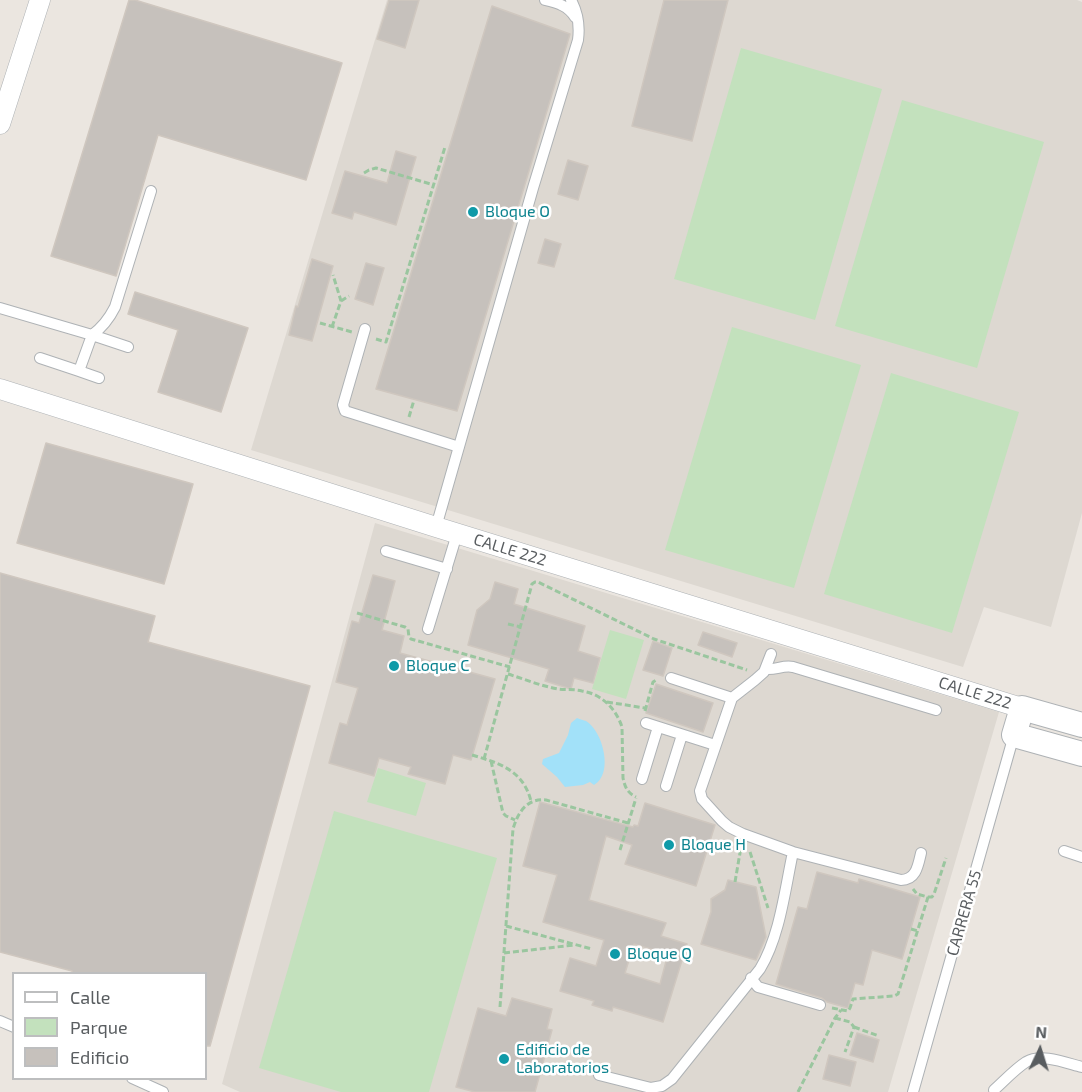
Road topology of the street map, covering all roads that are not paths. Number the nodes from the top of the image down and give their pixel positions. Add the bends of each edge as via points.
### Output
1 (40, 0) edge
2 (545, 0) edge
3 (571, 0) edge
4 (579, 22) junction
5 (0, 124) edge
6 (150, 191) dead end
7 (0, 308) edge
8 (364, 332) road end
9 (92, 335) junction
10 (128, 347) dead end
11 (40, 358) dead end
12 (79, 372) junction
13 (99, 378) dead end
14 (0, 389) edge
15 (459, 447) junction
16 (436, 527) junction
17 (457, 534) junction
18 (386, 551) dead end
19 (447, 568) junction
20 (428, 629) dead end
21 (774, 643) junction
22 (764, 671) junction
23 (671, 678) road end
24 (732, 698) junction
25 (1022, 708) junction
26 (936, 710) dead end
27 (646, 723) road end
28 (1082, 724) edge
29 (658, 727) junction
30 (682, 735) junction
31 (1014, 735) junction
32 (715, 745) junction
33 (1082, 754) edge
34 (642, 779) road end
35 (666, 786) dead end
36 (793, 852) junction
37 (1064, 852) dead end
38 (921, 853) dead end
39 (1082, 857) edge
40 (751, 978) junction
41 (820, 1005) road end
42 (1082, 1067) edge
43 (599, 1075) dead end
44 (136, 1080) edge
45 (654, 1090) edge
46 (994, 1090) dead end
47 (163, 1092) edge
48 (913, 1092) edge

1 - 5 street
2 - 4 lane via 564,6
3 - 4 lane
4 - 15 lane via 578,40
6 - 9 lane via 114,307 108,320
7 - 9 lane
8 - 15 lane via 344,409
9 - 10 lane
9 - 12 lane
11 - 12 lane
12 - 13 lane
14 - 16 street, CALLE 222
15 - 16 lane
16 - 17 street, CALLE 222
17 - 19 lane
17 - 21 street, CALLE 222
18 - 19 lane
19 - 20 lane
21 - 22 lane
21 - 25 street, CALLE 222
22 - 24 lane
22 - 26 lane via 793,667
23 - 24 lane
24 - 32 lane
25 - 28 street, CALLE 222
25 - 31 street, CALLE 222
27 - 29 lane
29 - 30 lane
29 - 34 lane
30 - 32 lane
30 - 35 lane
31 - 33 street, CALLE 222
31 - 48 lane, CARRERA 55
32 - 36 lane via 700,791 702,799 736,831
36 - 38 lane via 901,880 913,877
36 - 40 lane via 776,933 765,959
37 - 39 lane
40 - 41 lane via 758,987
40 - 45 lane via 672,1079
42 - 46 lane via 1033,1059
43 - 45 lane
44 - 47 lane

